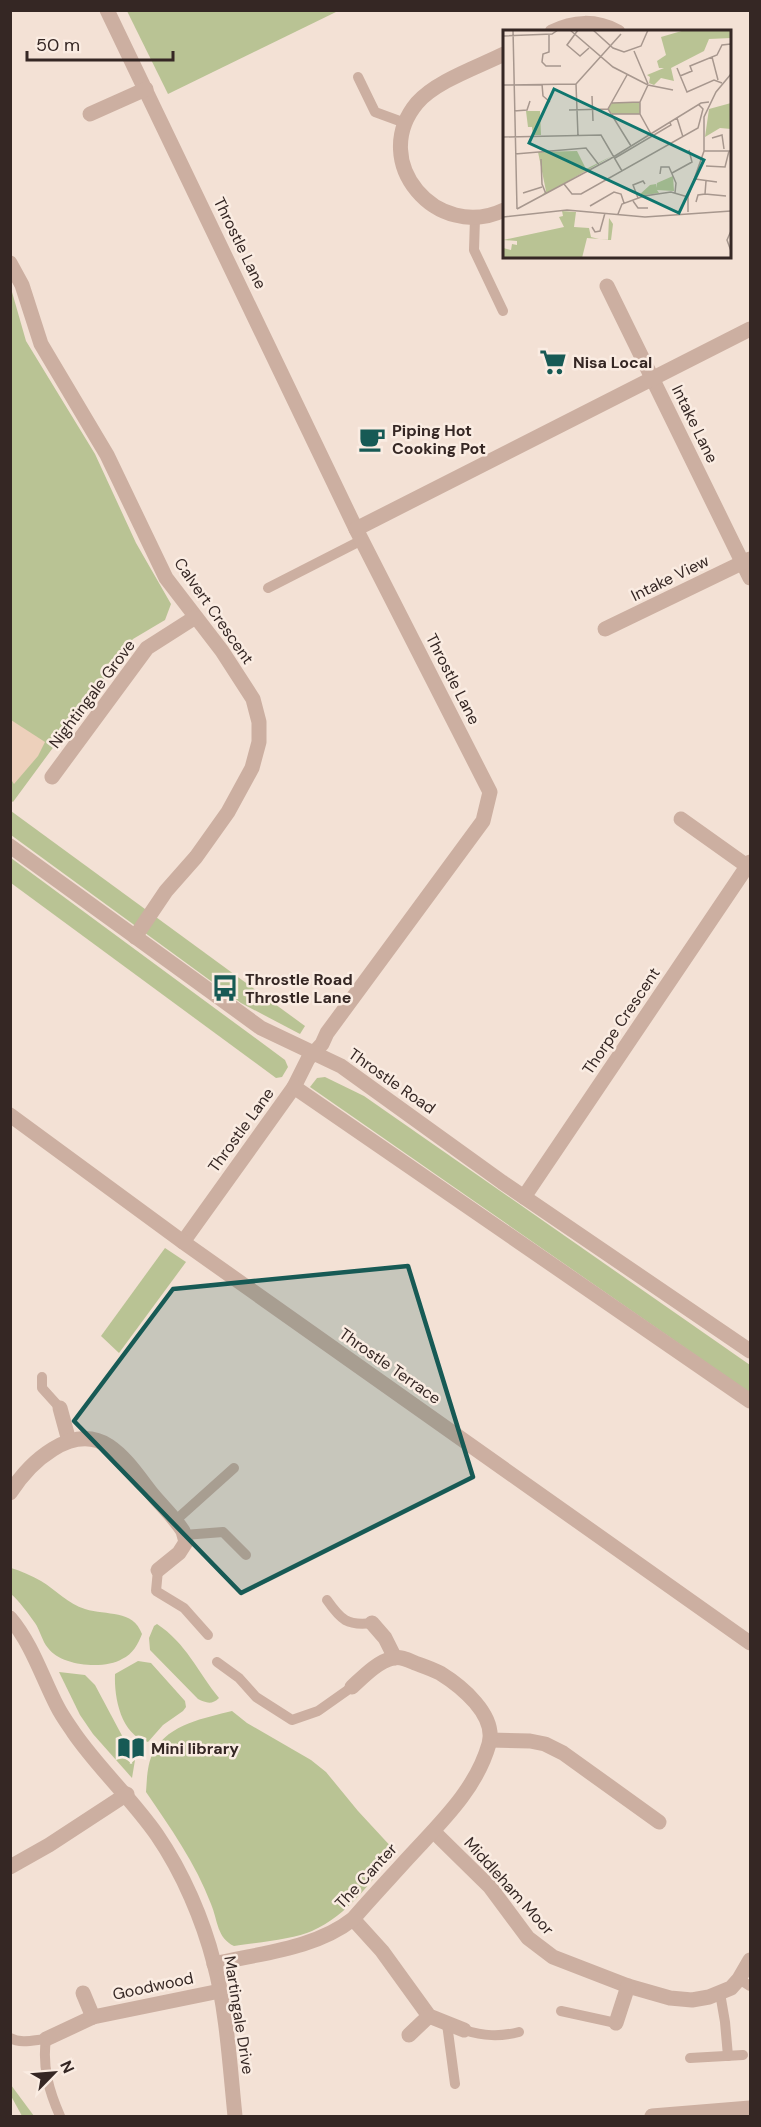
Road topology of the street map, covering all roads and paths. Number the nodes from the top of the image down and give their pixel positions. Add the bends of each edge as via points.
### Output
1 (107, 10) edge
2 (593, 17) edge
3 (555, 30) edge
4 (614, 30) edge
5 (503, 54) edge
6 (358, 77) dead end
7 (146, 89) junction
8 (90, 114) dead end
9 (405, 123) junction
10 (503, 210) edge
11 (475, 218) junction
12 (10, 263) edge
13 (607, 286) dead end
14 (503, 311) dead end
15 (750, 329) edge
16 (652, 378) junction
17 (359, 535) junction
18 (747, 561) edge
19 (750, 578) edge
20 (268, 588) dead end
21 (194, 618) junction
22 (605, 629) dead end
23 (52, 777) dead end
24 (681, 819) dead end
25 (10, 846) edge
26 (749, 864) edge
27 (135, 937) junction
28 (315, 1052) junction
29 (294, 1086) junction
30 (10, 1115) edge
31 (524, 1197) junction
32 (183, 1242) junction
33 (750, 1351) edge
34 (42, 1377) dead end
35 (750, 1401) edge
36 (60, 1408) joint
37 (69, 1441) junction
38 (234, 1468) dead end
39 (10, 1493) edge
40 (176, 1520) junction
41 (184, 1535) junction
42 (246, 1555) dead end
43 (158, 1570) joint
44 (327, 1600) dead end
45 (10, 1618) edge
46 (372, 1623) joint
47 (208, 1635) dead end
48 (750, 1643) edge
49 (394, 1658) junction
50 (217, 1662) dead end
51 (352, 1687) joint
52 (490, 1740) junction
53 (126, 1794) junction
54 (658, 1821) dead end
55 (434, 1832) junction
56 (10, 1867) edge
57 (353, 1919) junction
58 (750, 1960) edge
59 (214, 1964) junction
60 (745, 1983) edge
61 (628, 1986) junction
62 (220, 1991) junction
63 (83, 1993) dead end
64 (720, 1993) junction
65 (561, 2011) dead end
66 (429, 2016) junction
67 (93, 2017) junction
68 (616, 2023) joint
69 (447, 2024) junction
70 (464, 2030) joint
71 (519, 2032) dead end
72 (409, 2035) dead end
73 (10, 2038) edge
74 (46, 2039) junction
75 (743, 2055) dead end
76 (728, 2056) junction
77 (690, 2058) dead end
78 (455, 2084) dead end
79 (750, 2108) edge
80 (60, 2116) edge
81 (235, 2116) edge
82 (652, 2116) edge

1 - 7 street, Throstle Lane
2 - 3 street
2 - 4 street
5 - 9 street via 434,88
6 - 9 lane via 375,112
7 - 8 street
7 - 17 street, Throstle Lane
9 - 11 street via 401,146 404,169 415,190 432,206 452,216
10 - 11 street
11 - 14 lane via 474,250
12 - 21 street, Calvert Crescent via 22,285 41,344 107,455 166,578
13 - 16 street, Intake Lane
15 - 16 street
16 - 17 street
16 - 18 street, Intake Lane
17 - 20 lane
17 - 28 street, Throstle Lane via 490,792 483,821
18 - 19 street, Intake Lane
18 - 22 street, Intake View
21 - 23 street, Nightingale Grove via 147,648
21 - 27 street, Calvert Crescent via 222,651 253,699 259,742 252,768 228,812
24 - 26 street, Thorpe Crescent
25 - 27 street, Throstle Road
26 - 31 street, Thorpe Crescent
27 - 28 street, Throstle Road via 261,1028
28 - 29 street, Throstle Lane
28 - 31 street, Throstle Road via 341,1066
29 - 32 street, Throstle Lane
29 - 35 street
30 - 32 street, Throstle Terrace
31 - 33 street, Throstle Road
32 - 48 street, Throstle Terrace
34 - 36 lane via 42,1388
36 - 37 street
37 - 39 street via 30,1467
37 - 40 street via 88,1439 108,1446
38 - 40 lane
40 - 41 street
41 - 42 lane via 223,1532
41 - 43 street via 186,1542 179,1553
43 - 47 lane via 156,1591 184,1608
44 - 46 lane via 345,1621 356,1625
45 - 53 street, Martingale Drive via 37,1663 57,1708
46 - 49 street via 385,1638
49 - 51 street
49 - 52 street via 439,1672 456,1685 487,1720
50 - 51 lane via 256,1697 292,1720 318,1711
52 - 54 street via 545,1744
52 - 55 street, The Canter via 469,1789
53 - 56 street
53 - 59 street, Martingale Drive via 158,1836 178,1872
55 - 57 street, The Canter
55 - 61 street, Middleham Moor via 490,1887 528,1938 553,1957
57 - 59 street, The Canter via 299,1945
57 - 66 street via 382,1951
58 - 60 street, Middleham Moor
59 - 62 street, Martingale Drive
60 - 64 street, Middleham Moor
61 - 64 street, Middleham Moor via 692,2000
61 - 68 street
62 - 67 street, Goodwood
62 - 81 street, Martingale Drive
63 - 67 street
64 - 76 lane
65 - 68 lane
66 - 69 street
66 - 72 street
67 - 74 street, Goodwood
69 - 70 street
69 - 78 lane
70 - 71 lane via 484,2036
73 - 74 lane
74 - 80 lane via 46,2077
75 - 76 lane
76 - 77 lane
79 - 82 street

